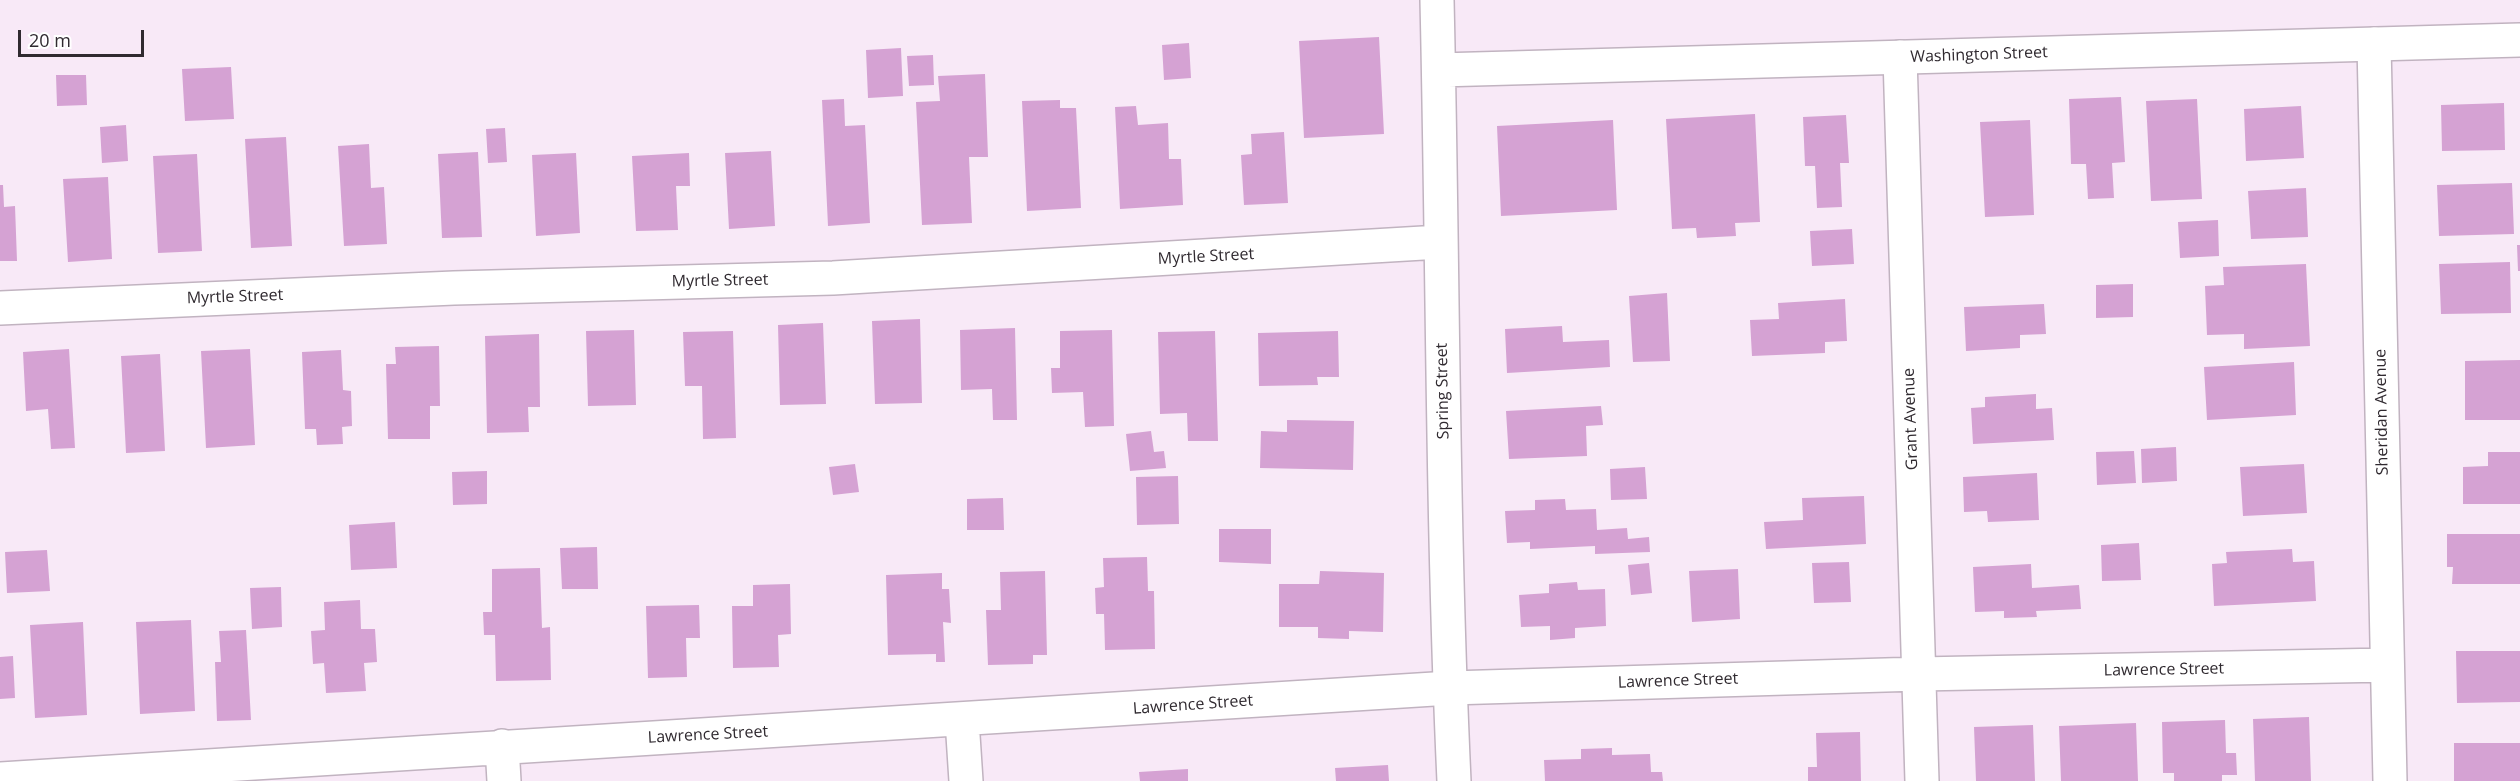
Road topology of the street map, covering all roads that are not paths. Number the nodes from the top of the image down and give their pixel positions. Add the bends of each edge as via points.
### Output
1 (1437, 0) edge
2 (2520, 40) edge
3 (2374, 44) junction
4 (1900, 57) junction
5 (1439, 70) junction
6 (1440, 242) junction
7 (0, 308) edge
8 (2387, 665) junction
9 (1918, 674) junction
10 (1450, 688) junction
11 (962, 720) junction
12 (502, 747) junction
13 (0, 778) edge
14 (38, 778) edge
15 (504, 781) edge
16 (966, 781) edge
17 (1454, 781) edge
18 (1922, 781) edge
19 (2390, 781) edge

1 - 5 street, Spring Street
2 - 3 street, Washington Street
3 - 4 street, Washington Street
3 - 8 street, Sheridan Avenue
4 - 5 street, Washington Street
4 - 9 street, Grant Avenue
5 - 6 street, Spring Street
6 - 7 street, Myrtle Street via 833,278 454,288
6 - 10 street, Spring Street
8 - 9 street, Lawrence Street
8 - 19 street, Sheridan Avenue
9 - 10 street, Lawrence Street
9 - 18 street, Grant Avenue
10 - 11 street, Lawrence Street
10 - 17 street, Spring Street
11 - 12 street, Lawrence Street
11 - 16 street
12 - 14 street, Lawrence Street
12 - 15 street
13 - 14 street, Lawrence Street

